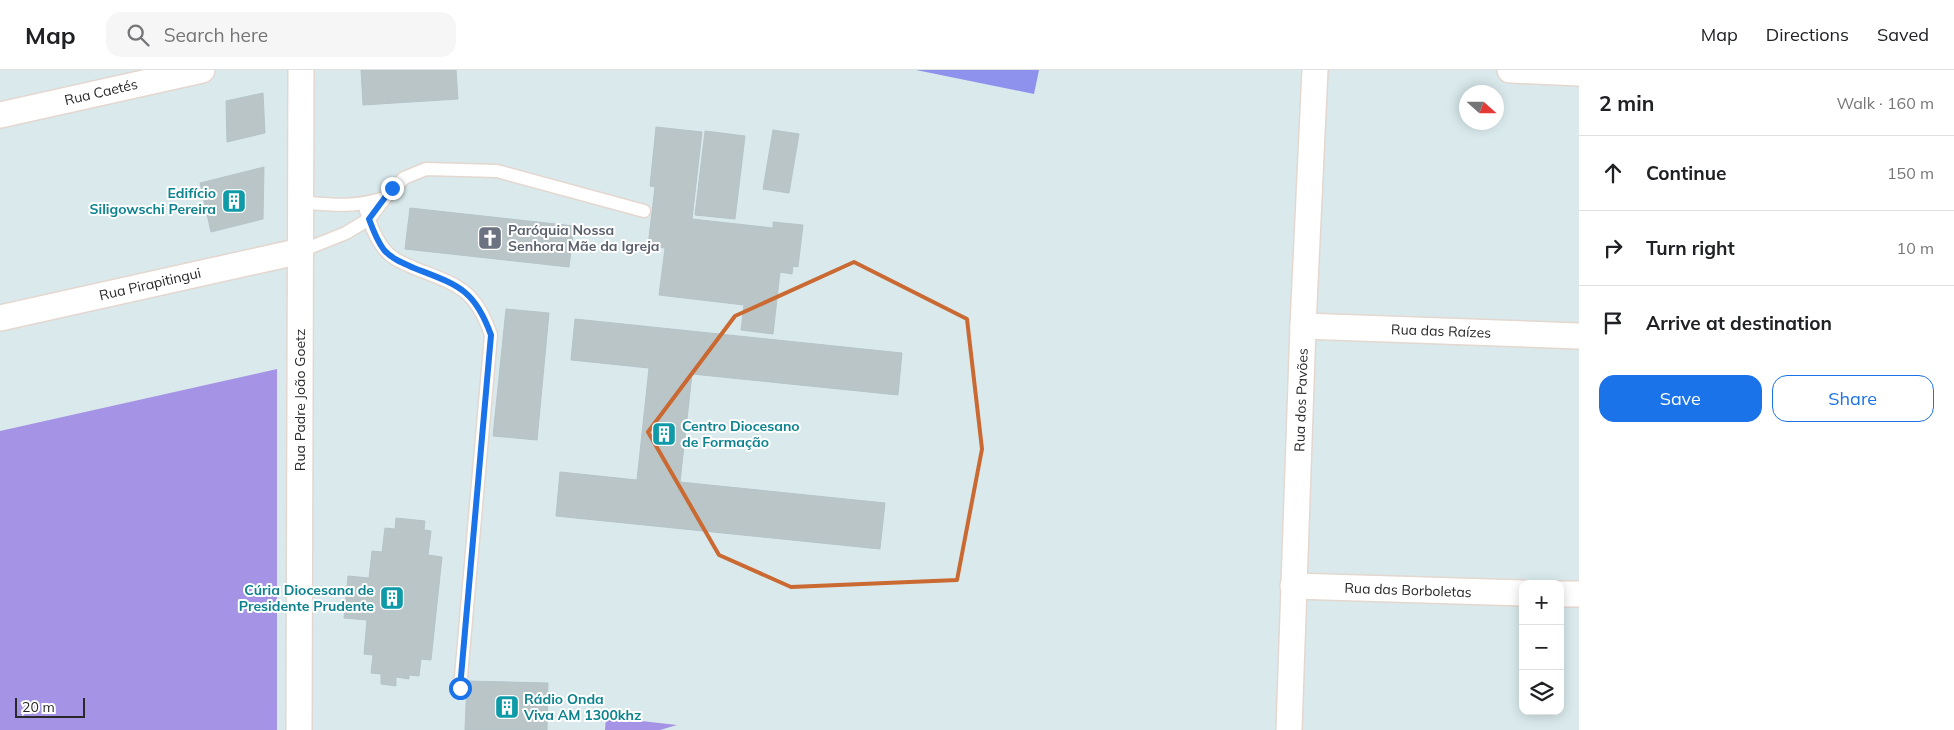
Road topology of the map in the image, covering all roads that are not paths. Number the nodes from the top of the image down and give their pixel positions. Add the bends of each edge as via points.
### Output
1 (202, 70) edge
2 (301, 70) edge
3 (1315, 70) edge
4 (1510, 70) edge
5 (1579, 73) edge
6 (0, 115) edge
7 (385, 198) junction
8 (300, 202) junction
9 (364, 204) junction
10 (644, 211) dead end
11 (369, 219) junction
12 (301, 251) junction
13 (0, 318) edge
14 (1303, 326) junction
15 (1579, 336) edge
16 (1293, 586) junction
17 (1519, 593) edge
18 (1564, 594) edge
19 (1579, 594) edge
20 (460, 688) dead end
21 (299, 730) edge
22 (1289, 730) edge

1 - 6 street, Rua Caetés
2 - 8 street, Rua Padre João Goetz
3 - 14 street, Rua dos Pavões
4 - 5 street
7 - 9 lane
7 - 10 lane via 404,178 426,169 497,171
7 - 11 lane
8 - 9 lane
8 - 12 street, Rua Padre João Goetz
9 - 11 lane
11 - 12 lane via 346,233
11 - 20 lane via 378,240 397,260 464,290 479,307 491,335
12 - 13 street, Rua Pirapitingui
12 - 21 street, Rua Padre João Goetz
14 - 15 street, Rua das Raízes
14 - 16 street, Rua dos Pavões
16 - 17 street, Rua das Borboletas
16 - 22 street, Rua dos Pavões
18 - 19 street

